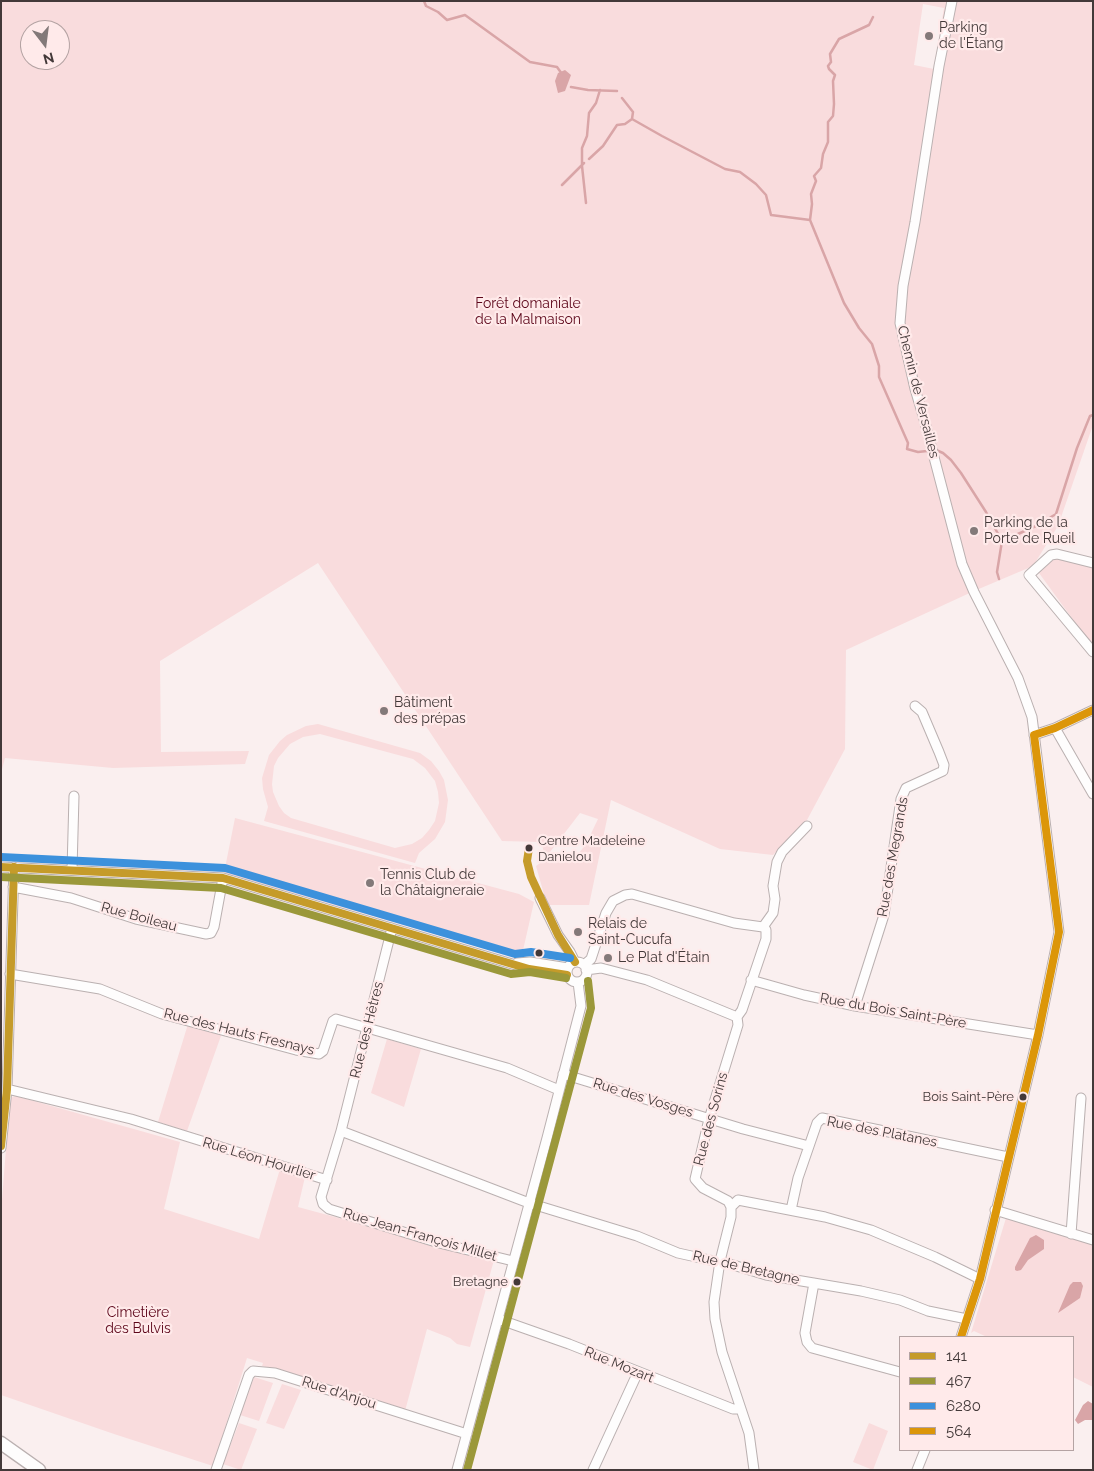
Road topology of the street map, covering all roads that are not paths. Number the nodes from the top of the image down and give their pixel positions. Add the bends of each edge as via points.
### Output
1 (952, 1) edge
2 (1093, 562) edge
3 (1093, 652) edge
4 (915, 706) dead end
5 (1093, 710) edge
6 (1055, 728) junction
7 (1034, 735) junction
8 (1093, 794) edge
9 (74, 796) dead end
10 (807, 826) dead end
11 (1, 867) edge
12 (14, 867) junction
13 (72, 870) junction
14 (223, 878) junction
15 (13, 887) junction
16 (540, 898) dead end
17 (763, 926) junction
18 (392, 928) junction
19 (582, 966) junction
20 (567, 971) junction
21 (10, 974) junction
22 (751, 980) junction
23 (578, 982) junction
24 (855, 1006) junction
25 (737, 1017) junction
26 (368, 1028) junction
27 (4, 1035) edge
28 (1038, 1035) junction
29 (563, 1074) junction
30 (7, 1089) junction
31 (559, 1090) junction
32 (1081, 1098) dead end
33 (709, 1118) junction
34 (341, 1131) junction
35 (809, 1146) junction
36 (1, 1148) edge
37 (1008, 1157) junction
38 (327, 1180) junction
39 (529, 1203) junction
40 (731, 1207) junction
41 (791, 1210) junction
42 (995, 1210) junction
43 (1071, 1234) junction
44 (1093, 1240) edge
45 (513, 1261) junction
46 (720, 1261) junction
47 (980, 1279) junction
48 (814, 1283) junction
49 (498, 1319) junction
50 (967, 1319) junction
51 (961, 1336) edge
52 (638, 1372) junction
53 (899, 1372) edge
54 (740, 1409) junction
55 (466, 1434) junction
56 (1, 1443) edge
57 (1, 1451) edge
58 (925, 1451) edge
59 (32, 1470) edge
60 (39, 1470) edge
61 (216, 1470) edge
62 (457, 1470) edge
63 (593, 1470) edge
64 (754, 1470) edge
65 (917, 1470) edge

1 - 7 street, Chemin de Versailles via 903,286 900,323 962,564 1018,678 1032,717
2 - 3 street via 1051,555 1029,575
4 - 24 street, Rue des Megrands via 922,712 944,765 943,771 906,788 901,799 884,915
5 - 6 street
6 - 7 street
6 - 8 street
7 - 28 street, Chemin de Versailles via 1059,932
9 - 13 street
10 - 17 street, Rue des Sorins via 782,852 777,862 773,913
11 - 12 street
12 - 13 street
12 - 15 street
13 - 14 street
14 - 15 street, Rue Boileau via 214,927 211,933 206,934 136,919 71,898
14 - 18 street
15 - 21 street
16 - 19 street via 558,935
17 - 19 street via 734,923 632,894 625,895 613,901 591,960
17 - 22 street, Rue des Sorins via 766,939
18 - 20 street via 529,969
18 - 26 street, Rue des Hêtres
19 - 20 street via 571,964
19 - 23 street via 586,975
19 - 25 street via 647,980
20 - 23 street via 573,981
21 - 26 street, Rue des Hauts Fresnays via 100,989 162,1014 319,1054 324,1051 336,1019
21 - 27 street
22 - 24 street, Rue du Bois Saint-Père
22 - 25 street, Rue des Sorins
23 - 29 street via 581,1006
24 - 28 street, Rue du Bois Saint-Père
25 - 33 street, Rue des Sorins via 738,1024
26 - 31 street, Rue des Hauts Fresnays via 507,1068
26 - 34 street, Rue des Hêtres
27 - 30 street
28 - 37 street, Chemin de Versailles
29 - 31 street
29 - 33 street, Rue des Vosges
30 - 36 street
30 - 38 street, Rue Léon Hourlier via 131,1119
31 - 39 street
32 - 43 street
33 - 35 street, Rue des Vosges
33 - 40 street, Rue des Sorins via 695,1179 728,1201
34 - 38 street, Rue Léon Hourlier
34 - 39 street
35 - 37 street, Rue des Platanes via 822,1118
35 - 41 street, Rue des Platanes
37 - 42 street, Chemin de Versailles
38 - 45 street, Rue Jean-François Millet via 321,1197 329,1209 438,1243
39 - 45 street
39 - 46 street, Rue de Bretagne via 637,1236 678,1253
40 - 41 street via 738,1200
40 - 46 street
41 - 47 street via 871,1230
42 - 43 street
42 - 47 street, Chemin de Versailles
43 - 44 street
45 - 49 street
46 - 48 street, Rue de Bretagne via 766,1275
46 - 54 street via 714,1302 715,1320
47 - 50 street, Chemin de Versailles
48 - 50 street, Rue de Bretagne via 900,1300 928,1311
48 - 53 street via 806,1333 812,1348
49 - 52 street, Rue Mozart
49 - 55 street
50 - 51 street, Chemin de Versailles
52 - 54 street, Rue Mozart via 733,1410
52 - 63 street
54 - 64 street via 749,1433
55 - 61 street, Rue d'Anjou via 275,1373 252,1370
55 - 62 street
56 - 60 main road
57 - 59 main road
58 - 65 street

